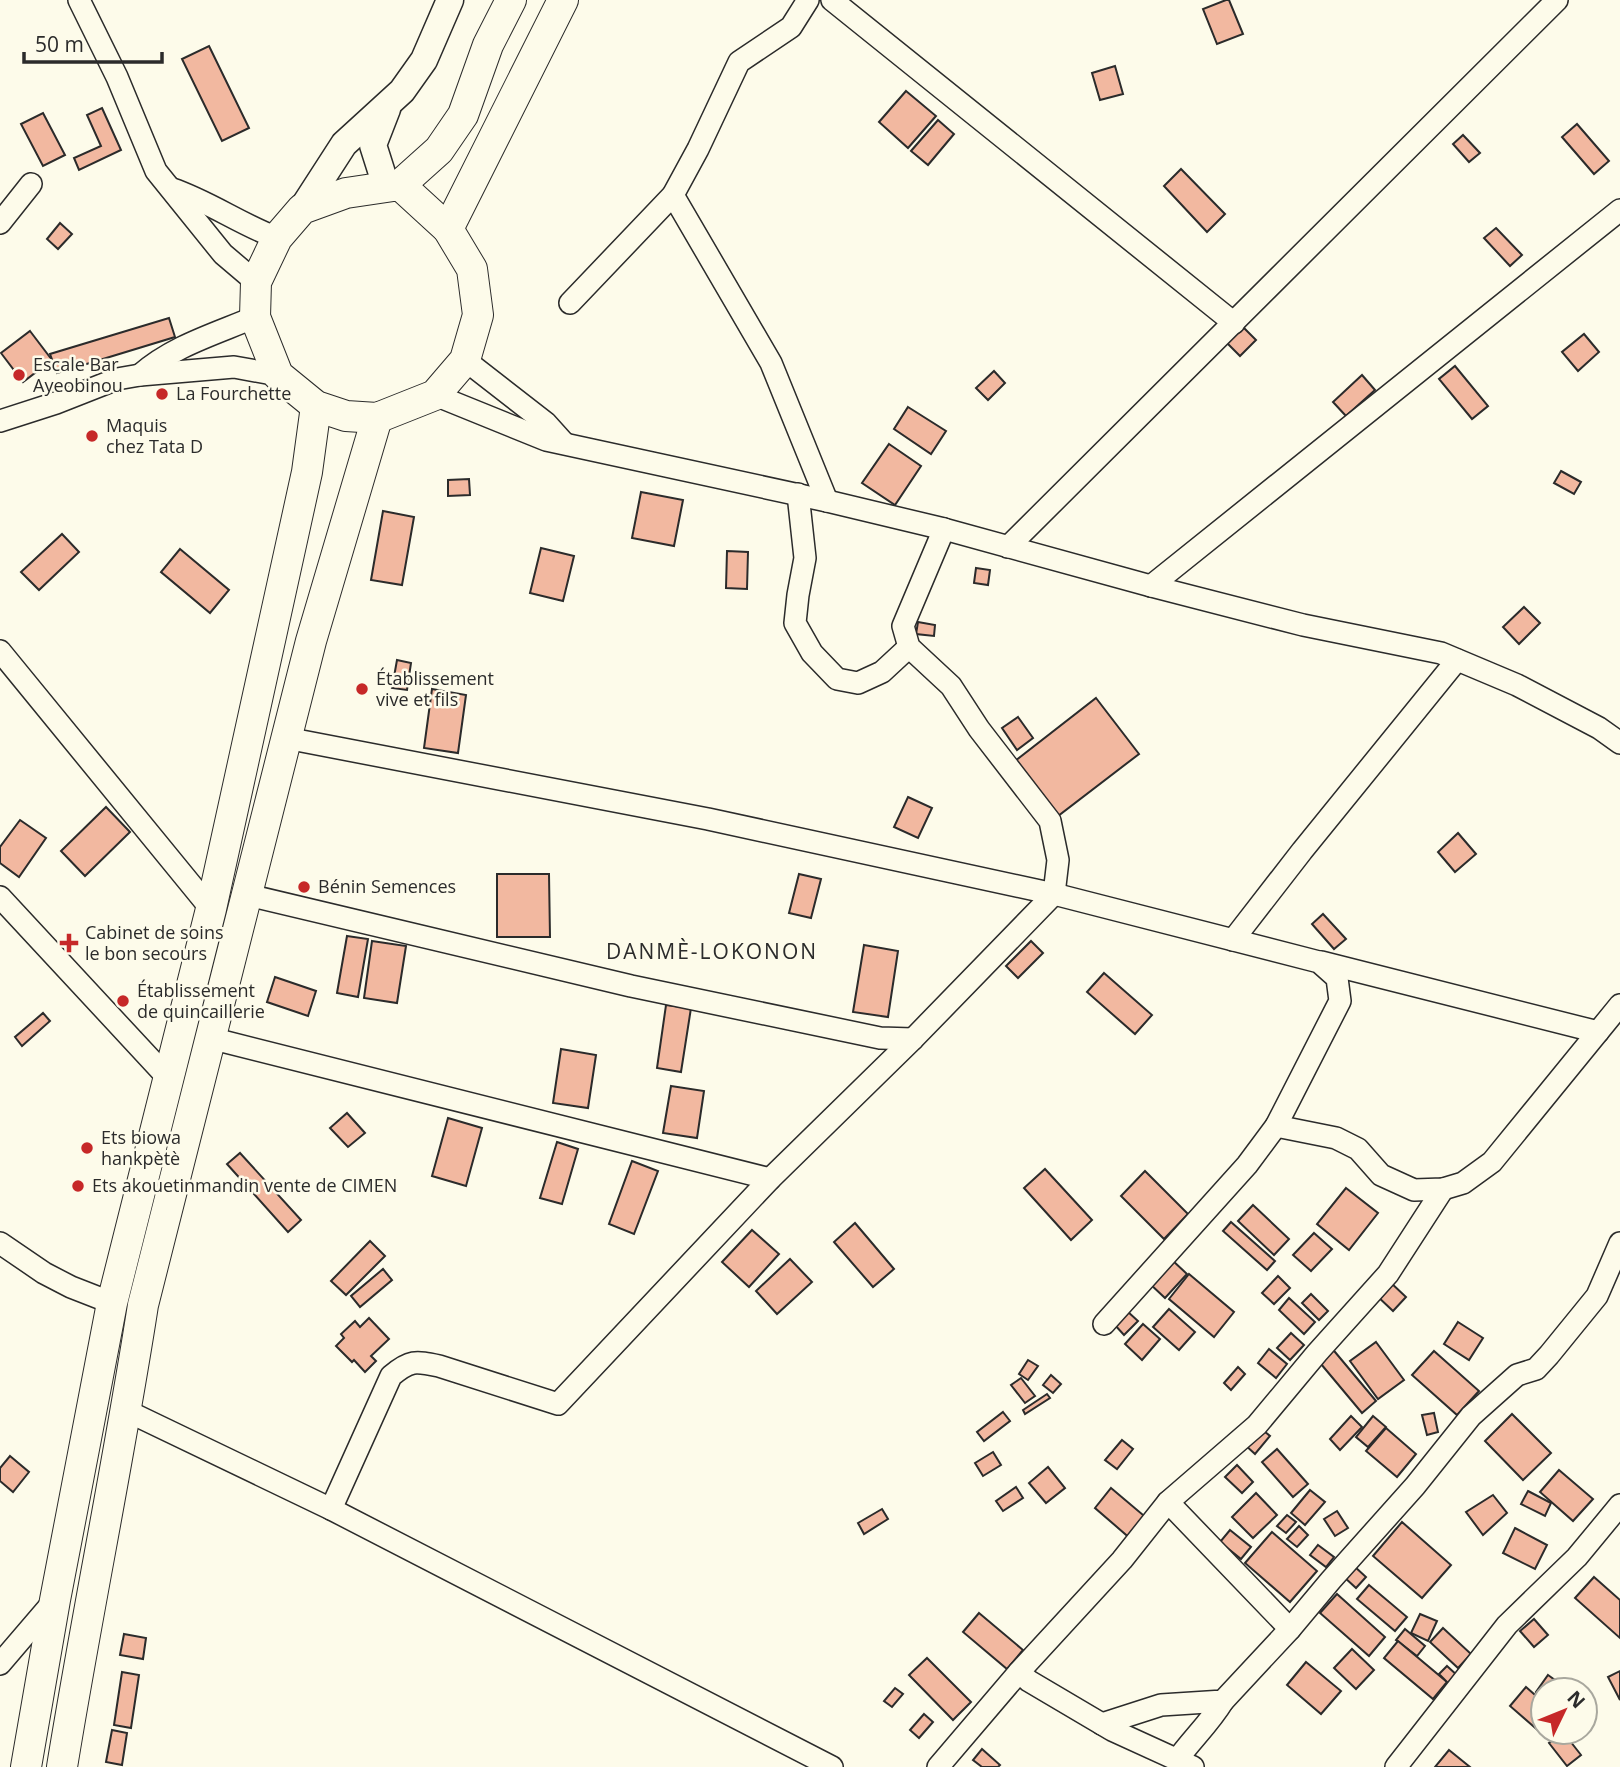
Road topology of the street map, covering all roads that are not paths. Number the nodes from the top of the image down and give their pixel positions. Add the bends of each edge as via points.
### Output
1 (79, 0) edge
2 (450, 0) edge
3 (511, 0) edge
4 (563, 0) edge
5 (808, 0) edge
6 (832, 0) edge
7 (1557, 0) edge
8 (390, 101) junction
9 (31, 184) dead end
10 (393, 186) junction
11 (170, 188) junction
12 (673, 195) junction
13 (302, 209) junction
14 (1620, 210) edge
15 (0, 223) edge
16 (448, 229) junction
17 (276, 238) junction
18 (256, 282) junction
19 (570, 303) dead end
20 (255, 317) junction
21 (1234, 323) junction
22 (465, 360) junction
23 (140, 375) junction
24 (278, 375) junction
25 (435, 395) junction
26 (316, 406) junction
27 (377, 418) junction
28 (0, 421) edge
29 (564, 443) junction
30 (798, 494) junction
31 (827, 501) junction
32 (944, 529) junction
33 (1008, 547) junction
34 (1151, 586) junction
35 (909, 647) junction
36 (0, 651) edge
37 (1457, 660) junction
38 (286, 737) junction
39 (1620, 743) edge
40 (1054, 894) junction
41 (248, 895) junction
42 (0, 897) edge
43 (211, 909) junction
44 (1233, 940) junction
45 (1319, 962) junction
46 (1620, 1006) edge
47 (1598, 1032) junction
48 (210, 1038) junction
49 (913, 1039) junction
50 (168, 1078) junction
51 (1276, 1126) junction
52 (770, 1179) junction
53 (1443, 1189) junction
54 (0, 1243) edge
55 (1620, 1244) edge
56 (112, 1303) junction
57 (1104, 1325) dead end
58 (127, 1411) junction
59 (1168, 1502) junction
60 (1620, 1505) edge
61 (331, 1509) junction
62 (55, 1600) junction
63 (1290, 1629) junction
64 (0, 1664) edge
65 (1019, 1672) junction
66 (1223, 1701) junction
67 (1102, 1724) junction
68 (1185, 1763) edge
69 (26, 1767) edge
70 (62, 1767) edge
71 (832, 1767) edge
72 (938, 1767) edge
73 (1396, 1767) edge

1 - 11 street via 156,171
2 - 8 main road via 424,61
3 - 10 highway via 488,45 463,115 439,150
4 - 16 highway
5 - 12 street via 791,27 739,62
6 - 21 street
7 - 21 street
8 - 10 main road via 373,145
8 - 13 main road via 344,144
9 - 15 street
10 - 13 highway via 346,192
10 - 16 highway
11 - 17 street
11 - 18 street via 223,254
12 - 19 street
12 - 31 street via 771,363
13 - 17 highway
14 - 34 street
16 - 22 highway via 472,269 477,304
17 - 18 highway
18 - 20 highway
20 - 23 street via 173,350
20 - 24 highway
21 - 33 street
22 - 25 highway
22 - 29 street via 546,423
23 - 24 street via 234,367
23 - 28 street
24 - 26 highway
25 - 27 highway
25 - 29 street via 526,433
26 - 27 highway via 346,416
26 - 43 highway via 307,471
27 - 38 highway
29 - 30 street
30 - 31 street
30 - 35 street via 805,558 796,623 811,653 837,678 858,683 883,672
31 - 32 street
32 - 33 street
32 - 35 street via 903,626
33 - 34 street
34 - 37 street
35 - 40 street via 951,685 1050,821 1058,860
36 - 43 street
37 - 39 street via 1517,685
37 - 44 street
38 - 40 street via 708,819
38 - 41 highway
40 - 44 street
40 - 49 street
41 - 48 highway
41 - 49 street via 631,986 880,1038
42 - 50 street
43 - 50 highway
44 - 45 street
45 - 47 street
45 - 51 street via 1337,978 1340,1001
46 - 47 street
47 - 53 street via 1492,1162 1463,1183
48 - 52 street
48 - 58 highway via 143,1305
49 - 52 street
50 - 56 highway
51 - 53 street via 1336,1138 1358,1149 1381,1175 1414,1190
51 - 57 street via 1247,1165
52 - 61 street via 558,1404 439,1366 405,1364 391,1376
53 - 59 street via 1388,1274 1257,1425
54 - 56 street via 62,1283
55 - 63 street via 1597,1296 1549,1355 1471,1416
56 - 62 highway
58 - 61 street
58 - 70 highway
59 - 63 street
59 - 65 street via 1122,1560
60 - 73 street via 1577,1557 1507,1625
61 - 71 street
62 - 64 street
62 - 69 highway
63 - 66 street
65 - 67 street
65 - 72 street
66 - 67 street via 1161,1705
66 - 68 street via 1210,1723 1190,1742
67 - 68 street

